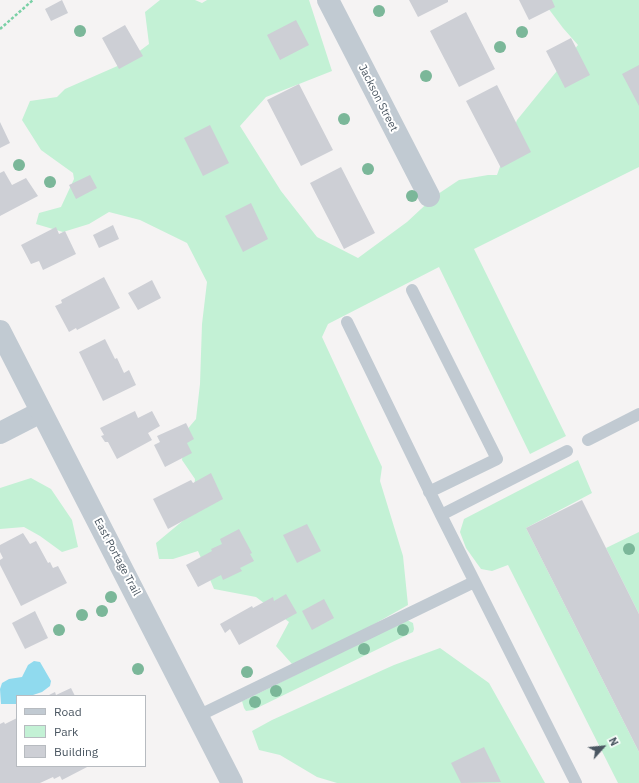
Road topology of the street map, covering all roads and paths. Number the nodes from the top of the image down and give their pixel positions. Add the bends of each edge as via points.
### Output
1 (33, 0) edge
2 (328, 0) edge
3 (0, 29) edge
4 (429, 196) dead end
5 (412, 290) dead end
6 (348, 322) dead end
7 (0, 331) edge
8 (41, 412) junction
9 (639, 414) edge
10 (0, 434) edge
11 (588, 440) dead end
12 (567, 451) dead end
13 (429, 492) junction
14 (441, 515) junction
15 (474, 582) junction
16 (198, 716) junction
17 (232, 783) edge
18 (576, 783) edge

1 - 3 path
2 - 4 street, Jackson Street
5 - 13 lane via 497,459
6 - 13 lane
7 - 8 street, East Portage Trail
8 - 10 street
8 - 16 street, East Portage Trail
9 - 11 lane
12 - 14 lane
13 - 14 lane
14 - 15 lane
15 - 16 lane
15 - 18 lane
16 - 17 street, East Portage Trail

